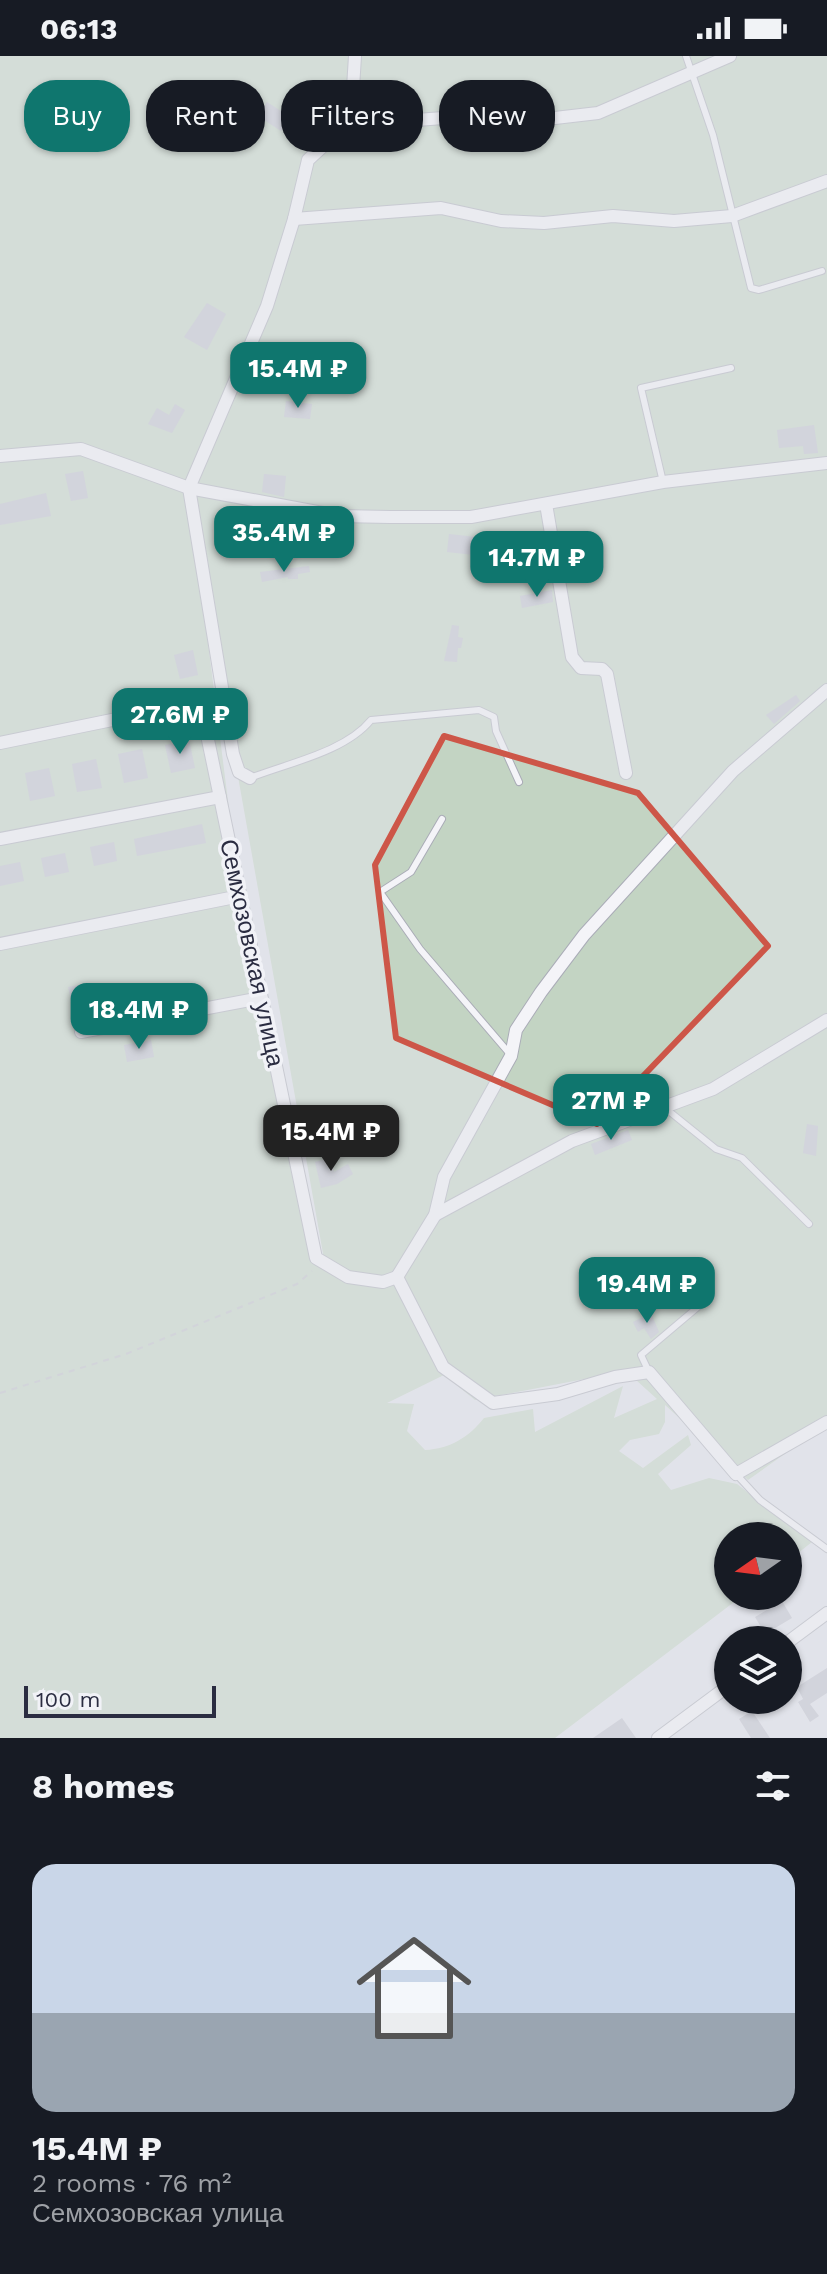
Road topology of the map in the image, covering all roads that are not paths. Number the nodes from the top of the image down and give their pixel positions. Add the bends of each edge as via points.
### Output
1 (355, 56) edge
2 (686, 56) edge
3 (730, 56) edge
4 (691, 73) junction
5 (354, 80) edge
6 (423, 120) edge
7 (317, 152) edge
8 (827, 181) edge
9 (732, 216) junction
10 (294, 219) junction
11 (822, 271) dead end
12 (731, 368) dead end
13 (0, 456) edge
14 (827, 463) edge
15 (663, 482) junction
16 (189, 488) junction
17 (546, 504) junction
18 (827, 690) edge
19 (0, 743) edge
20 (626, 773) dead end
21 (250, 778) joint
22 (519, 782) dead end
23 (220, 797) junction
24 (442, 819) dead end
25 (0, 839) edge
26 (240, 896) junction
27 (0, 944) edge
28 (261, 998) junction
29 (827, 1020) edge
30 (81, 1032) dead end
31 (511, 1056) junction
32 (665, 1108) junction
33 (435, 1215) junction
34 (809, 1224) dead end
35 (397, 1277) junction
36 (699, 1306) dead end
37 (649, 1372) junction
38 (827, 1422) edge
39 (736, 1474) junction
40 (827, 1549) edge
41 (827, 1613) edge
42 (802, 1632) edge
43 (714, 1696) edge
44 (658, 1738) edge

1 - 5 street
2 - 4 lane
3 - 4 street
4 - 6 street via 598,113
4 - 9 lane via 713,135
7 - 10 street via 308,160
8 - 9 street
9 - 10 street via 674,221 613,216 544,223 501,221 441,208
9 - 11 lane via 751,288
10 - 16 street via 267,306
12 - 15 lane via 641,388
13 - 16 street via 81,449
14 - 15 street
15 - 17 street
16 - 17 street via 339,516 471,517
16 - 21 street via 233,754 239,772
17 - 20 street via 572,657 581,668 607,674
18 - 31 street via 733,771 584,935 516,1030
19 - 23 street, Семхозовская улица via 197,705
21 - 22 lane via 338,743 371,720 479,710 494,717
23 - 25 street
23 - 26 street, Семхозовская улица
24 - 31 lane via 411,872 380,892 420,949
26 - 27 street
26 - 28 street, Семхозовская улица
28 - 30 street
28 - 35 street, Семхозовская улица via 316,1258 348,1277 383,1282
29 - 32 street via 713,1089
31 - 33 street via 444,1177
32 - 33 street via 572,1141
32 - 34 lane via 716,1149 742,1158
33 - 35 street
35 - 37 street via 443,1367 493,1403
36 - 37 lane via 641,1355
37 - 39 street
38 - 39 street
39 - 40 lane via 760,1500
41 - 42 street
43 - 44 street

